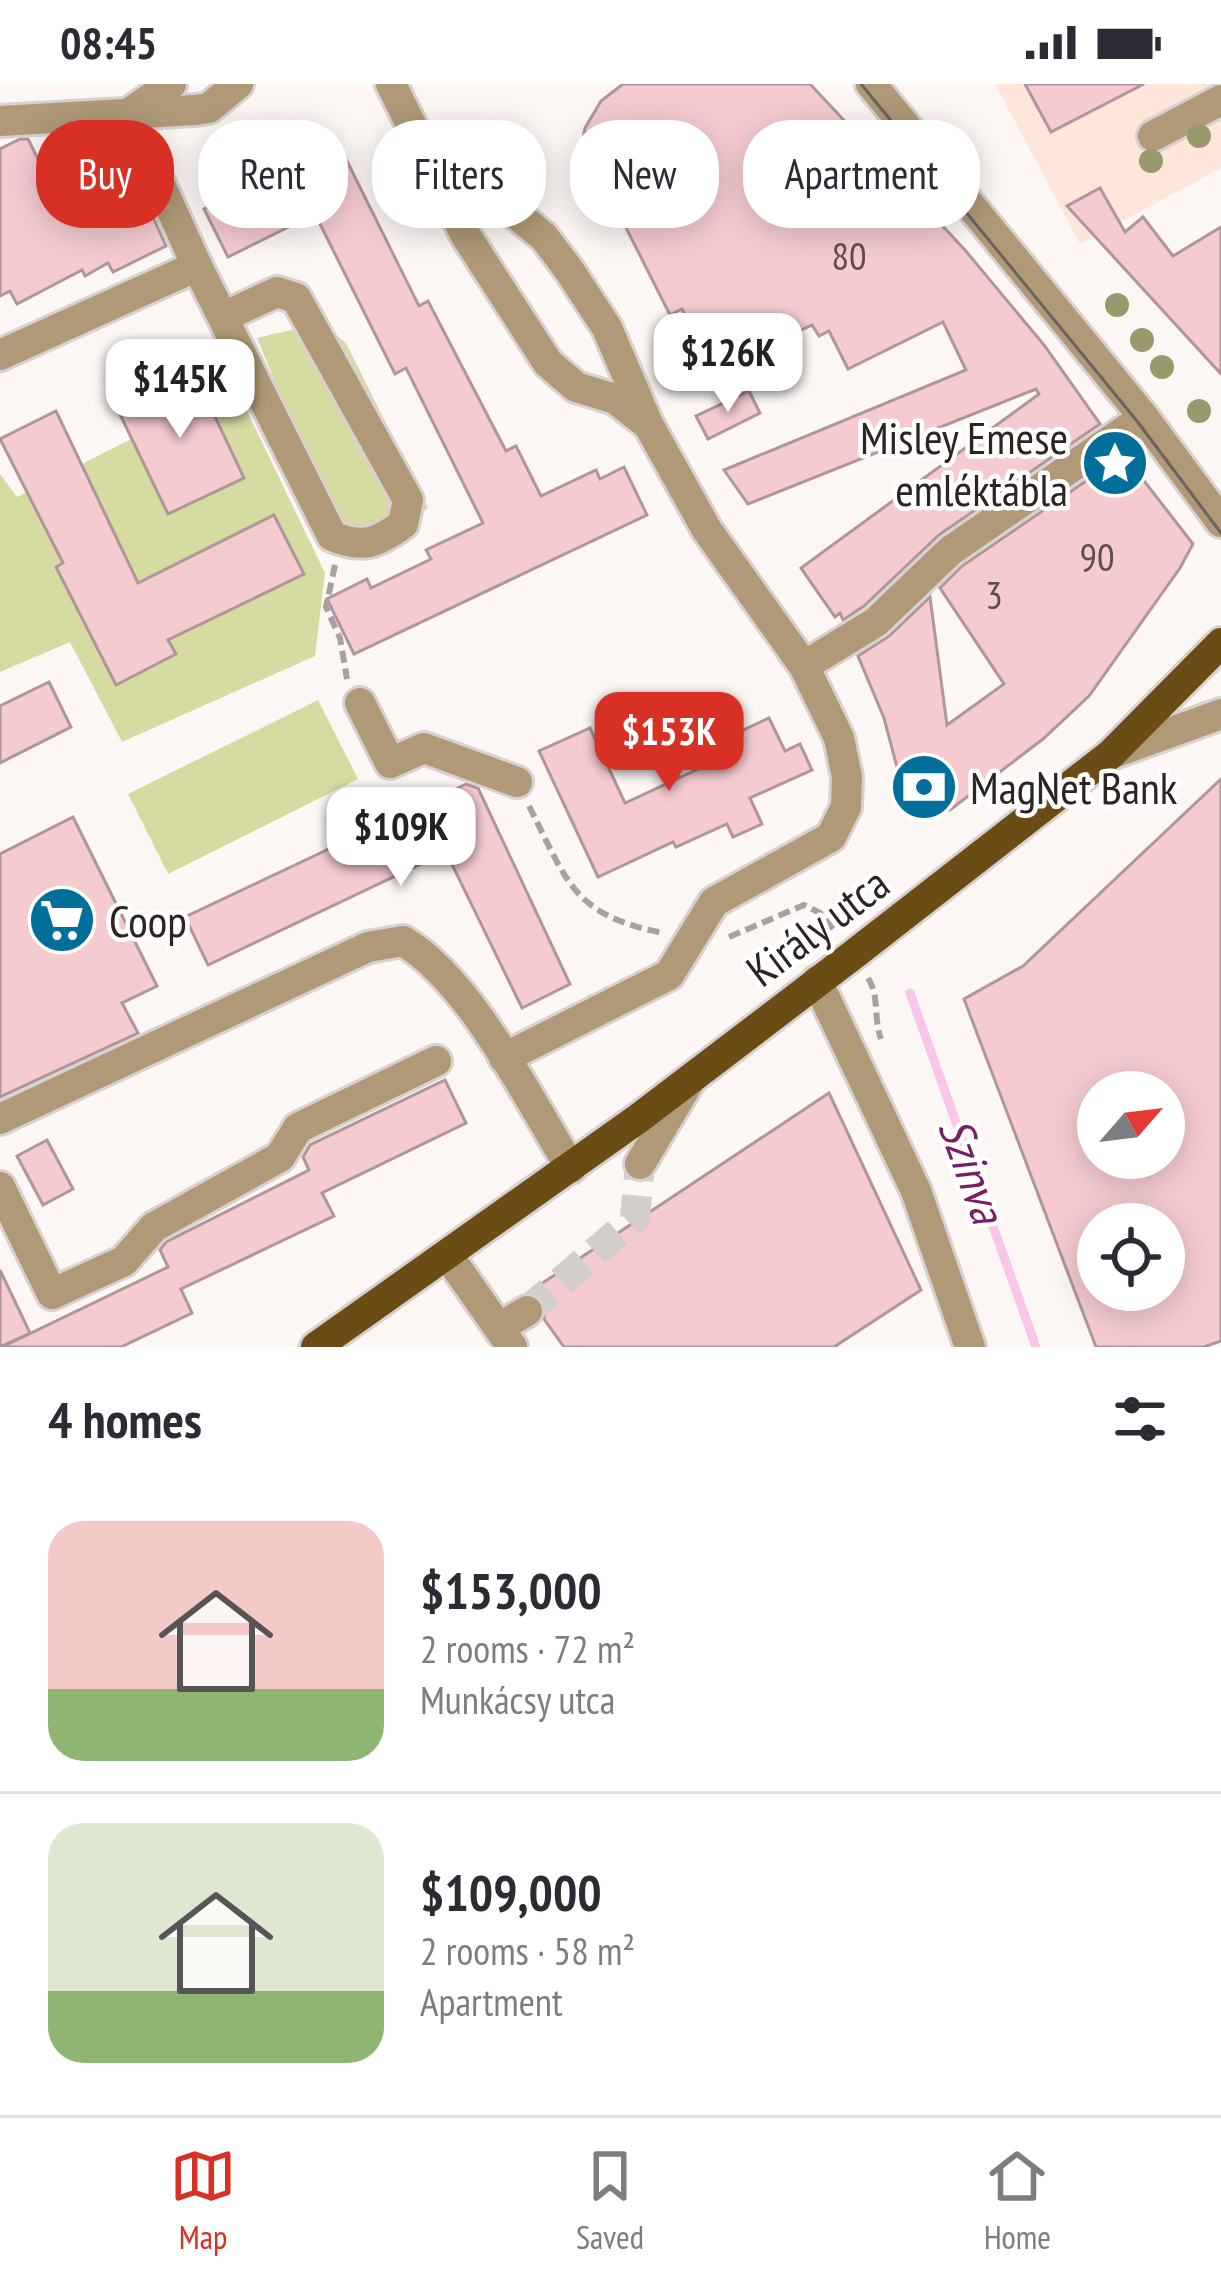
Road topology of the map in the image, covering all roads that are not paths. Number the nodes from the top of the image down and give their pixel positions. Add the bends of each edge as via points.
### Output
1 (171, 84) edge
2 (240, 84) edge
3 (391, 84) edge
4 (871, 84) edge
5 (190, 97) edge
6 (1221, 100) edge
7 (128, 114) junction
8 (408, 120) edge
9 (0, 121) edge
10 (1153, 136) dead end
11 (463, 228) edge
12 (531, 228) edge
13 (197, 266) junction
14 (224, 317) junction
15 (0, 355) edge
16 (1144, 418) junction
17 (647, 424) junction
18 (1221, 522) edge
19 (1221, 643) edge
20 (804, 665) junction
21 (360, 703) road end
22 (1221, 714) edge
23 (1111, 754) junction
24 (517, 782) dead end
25 (817, 981) junction
26 (504, 1058) junction
27 (436, 1061) dead end
28 (689, 1082) junction
29 (0, 1119) edge
30 (640, 1164) tunnel mouth
31 (571, 1168) junction
32 (0, 1187) edge
33 (448, 1256) junction
34 (527, 1311) tunnel mouth
35 (505, 1338) edge
36 (316, 1347) edge
37 (970, 1347) edge

1 - 7 street
2 - 5 street via 209,108
3 - 8 street
4 - 16 street
5 - 7 street
6 - 10 street
7 - 9 street
7 - 13 street
11 - 17 street via 548,363
12 - 17 street via 607,328
13 - 14 street
13 - 15 street
14 - 14 street via 332,536 355,545 403,524 408,500 296,298 277,292
16 - 18 street
16 - 20 street via 950,551 876,622
17 - 20 street via 707,530
19 - 23 main road, Király utca
20 - 26 street via 839,738 847,777 846,807 831,837 714,902 669,975
21 - 24 street via 390,764 424,748
22 - 23 street
23 - 25 main road, Király utca
25 - 28 main road, Király utca
25 - 37 street via 916,1191
26 - 29 street via 441,971 403,940 368,947
26 - 31 street
27 - 32 street via 298,1129 280,1157 154,1227 124,1261 52,1294
28 - 30 street
28 - 31 main road, Király utca
31 - 33 main road, Király utca
33 - 35 street
33 - 36 main road, Király utca
34 - 35 street

